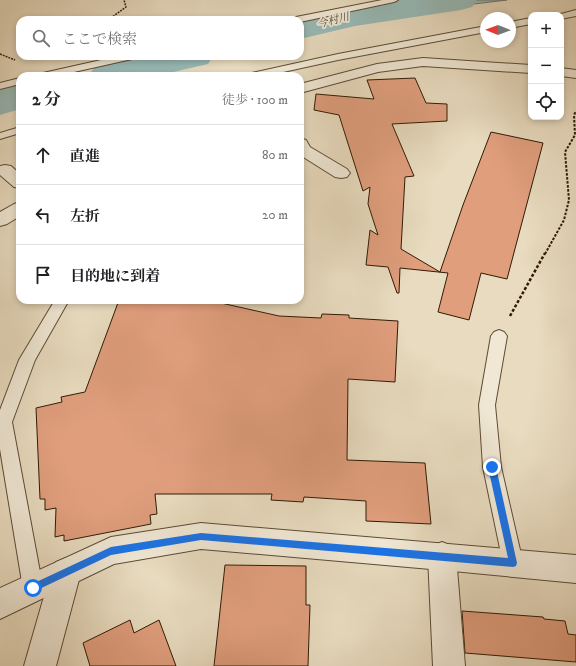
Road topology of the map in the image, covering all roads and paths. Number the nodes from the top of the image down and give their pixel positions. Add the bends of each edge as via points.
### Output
1 (124, 0) edge
2 (394, 0) edge
3 (576, 12) edge
4 (564, 15) edge
5 (114, 16) edge
6 (304, 18) edge
7 (528, 22) edge
8 (516, 24) edge
9 (480, 30) edge
10 (114, 60) edge
11 (528, 69) edge
12 (61, 72) edge
13 (269, 72) edge
14 (564, 72) edge
15 (576, 74) edge
16 (16, 82) edge
17 (0, 86) edge
18 (304, 88) edge
19 (576, 111) edge
20 (16, 131) edge
21 (0, 136) edge
22 (304, 151) edge
23 (5, 170) dead end
24 (341, 173) dead end
25 (16, 180) edge
26 (16, 210) edge
27 (0, 220) edge
28 (60, 304) edge
29 (499, 336) joint
30 (2, 417) edge
31 (442, 556) junction
32 (513, 563) junction
33 (576, 569) edge
34 (66, 572) junction
35 (17, 595) edge
36 (40, 666) edge
37 (448, 666) edge

1 - 5 path via 126,7
2 - 6 lane
3 - 4 lane
7 - 8 lane
9 - 13 lane via 338,56
10 - 12 lane
11 - 18 street via 424,62 377,68
14 - 15 street
16 - 17 lane
19 - 29 path via 576,135 565,152 569,200 564,220
20 - 21 lane
22 - 24 street
23 - 25 street
26 - 27 street
28 - 30 lane via 27,360
29 - 32 lane via 487,405 492,467
30 - 35 lane
31 - 32 street
31 - 34 street via 201,536 111,551
31 - 37 street
32 - 33 street
34 - 35 street
34 - 36 street

